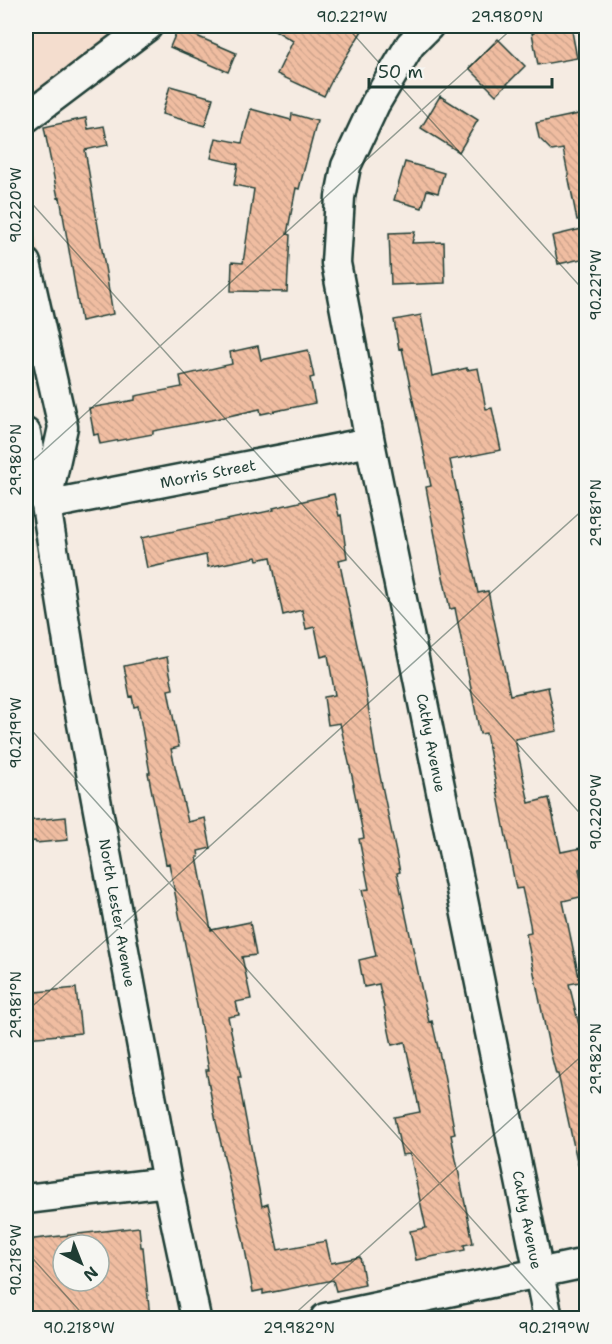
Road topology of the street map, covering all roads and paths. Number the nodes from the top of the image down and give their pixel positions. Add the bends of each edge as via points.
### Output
1 (429, 26) edge
2 (136, 29) edge
3 (26, 118) edge
4 (26, 263) edge
5 (26, 433) edge
6 (370, 442) junction
7 (46, 506) junction
8 (167, 1182) junction
9 (26, 1199) edge
10 (586, 1263) edge
11 (538, 1273) junction
12 (196, 1318) edge
13 (325, 1318) edge
14 (548, 1318) edge

1 - 6 street, Cathy Avenue via 410,45 375,104 346,166 340,197 336,263
2 - 3 street
4 - 7 street, North Lester Avenue via 63,427
5 - 7 street, North Lester Avenue via 34,477
6 - 7 street, Morris Street
6 - 11 street, Cathy Avenue
7 - 8 street, North Lester Avenue via 75,686
8 - 9 street
8 - 12 street, North Lester Avenue
10 - 11 street
11 - 13 street
11 - 14 street, Cathy Avenue

